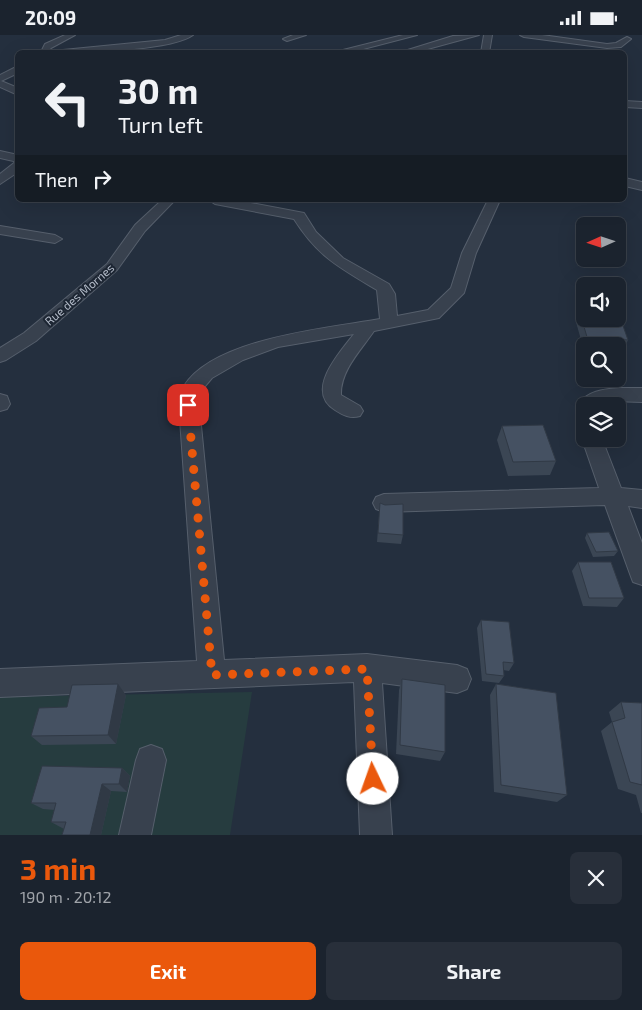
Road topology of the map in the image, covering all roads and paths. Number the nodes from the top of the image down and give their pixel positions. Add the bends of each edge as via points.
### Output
1 (71, 35) edge
2 (189, 35) edge
3 (302, 35) edge
4 (413, 35) edge
5 (475, 35) edge
6 (488, 35) edge
7 (524, 35) edge
8 (624, 37) edge
9 (287, 39) dead end
10 (166, 41) junction
11 (636, 41) dead end
12 (188, 45) dead end
13 (46, 50) edge
14 (89, 50) edge
15 (348, 50) edge
16 (412, 50) edge
17 (486, 50) edge
18 (15, 72) edge
19 (0, 79) edge
20 (0, 84) edge
21 (15, 91) edge
22 (627, 104) edge
23 (642, 105) edge
24 (0, 154) edge
25 (15, 158) edge
26 (15, 168) edge
27 (0, 180) edge
28 (627, 182) edge
29 (642, 186) edge
30 (167, 202) edge
31 (226, 202) edge
32 (493, 202) edge
33 (4, 234) edge
34 (55, 239) dead end
35 (389, 323) junction
36 (368, 327) junction
37 (0, 356) edge
38 (642, 395) edge
39 (602, 397) edge
40 (353, 411) dead end
41 (595, 447) edge
42 (614, 496) junction
43 (642, 499) edge
44 (384, 503) edge
45 (642, 574) edge
46 (367, 669) junction
47 (212, 675) junction
48 (457, 679) dead end
49 (0, 683) edge
50 (151, 760) dead end
51 (135, 835) edge
52 (376, 835) edge

1 - 13 street
2 - 10 street
3 - 9 street
4 - 15 street
5 - 16 street
6 - 17 street
7 - 8 street via 552,42 607,46 618,45
8 - 11 street
10 - 12 street via 174,47
10 - 14 street
18 - 19 street
20 - 21 street
22 - 23 street
24 - 25 street
26 - 27 street
28 - 29 street
30 - 37 street, Rue des Mornes via 140,228 112,267 30,337
31 - 35 street via 299,215 311,235 338,261 384,287
32 - 35 street via 469,253 458,290 433,314
33 - 34 street
35 - 36 street
36 - 40 street via 338,370 332,385 332,396
36 - 47 street via 275,342 237,356 206,374 192,389 188,405
38 - 39 street
41 - 42 street
42 - 43 street
42 - 44 street
42 - 45 street
46 - 47 street
46 - 48 street
46 - 52 street
47 - 49 street
50 - 51 street

